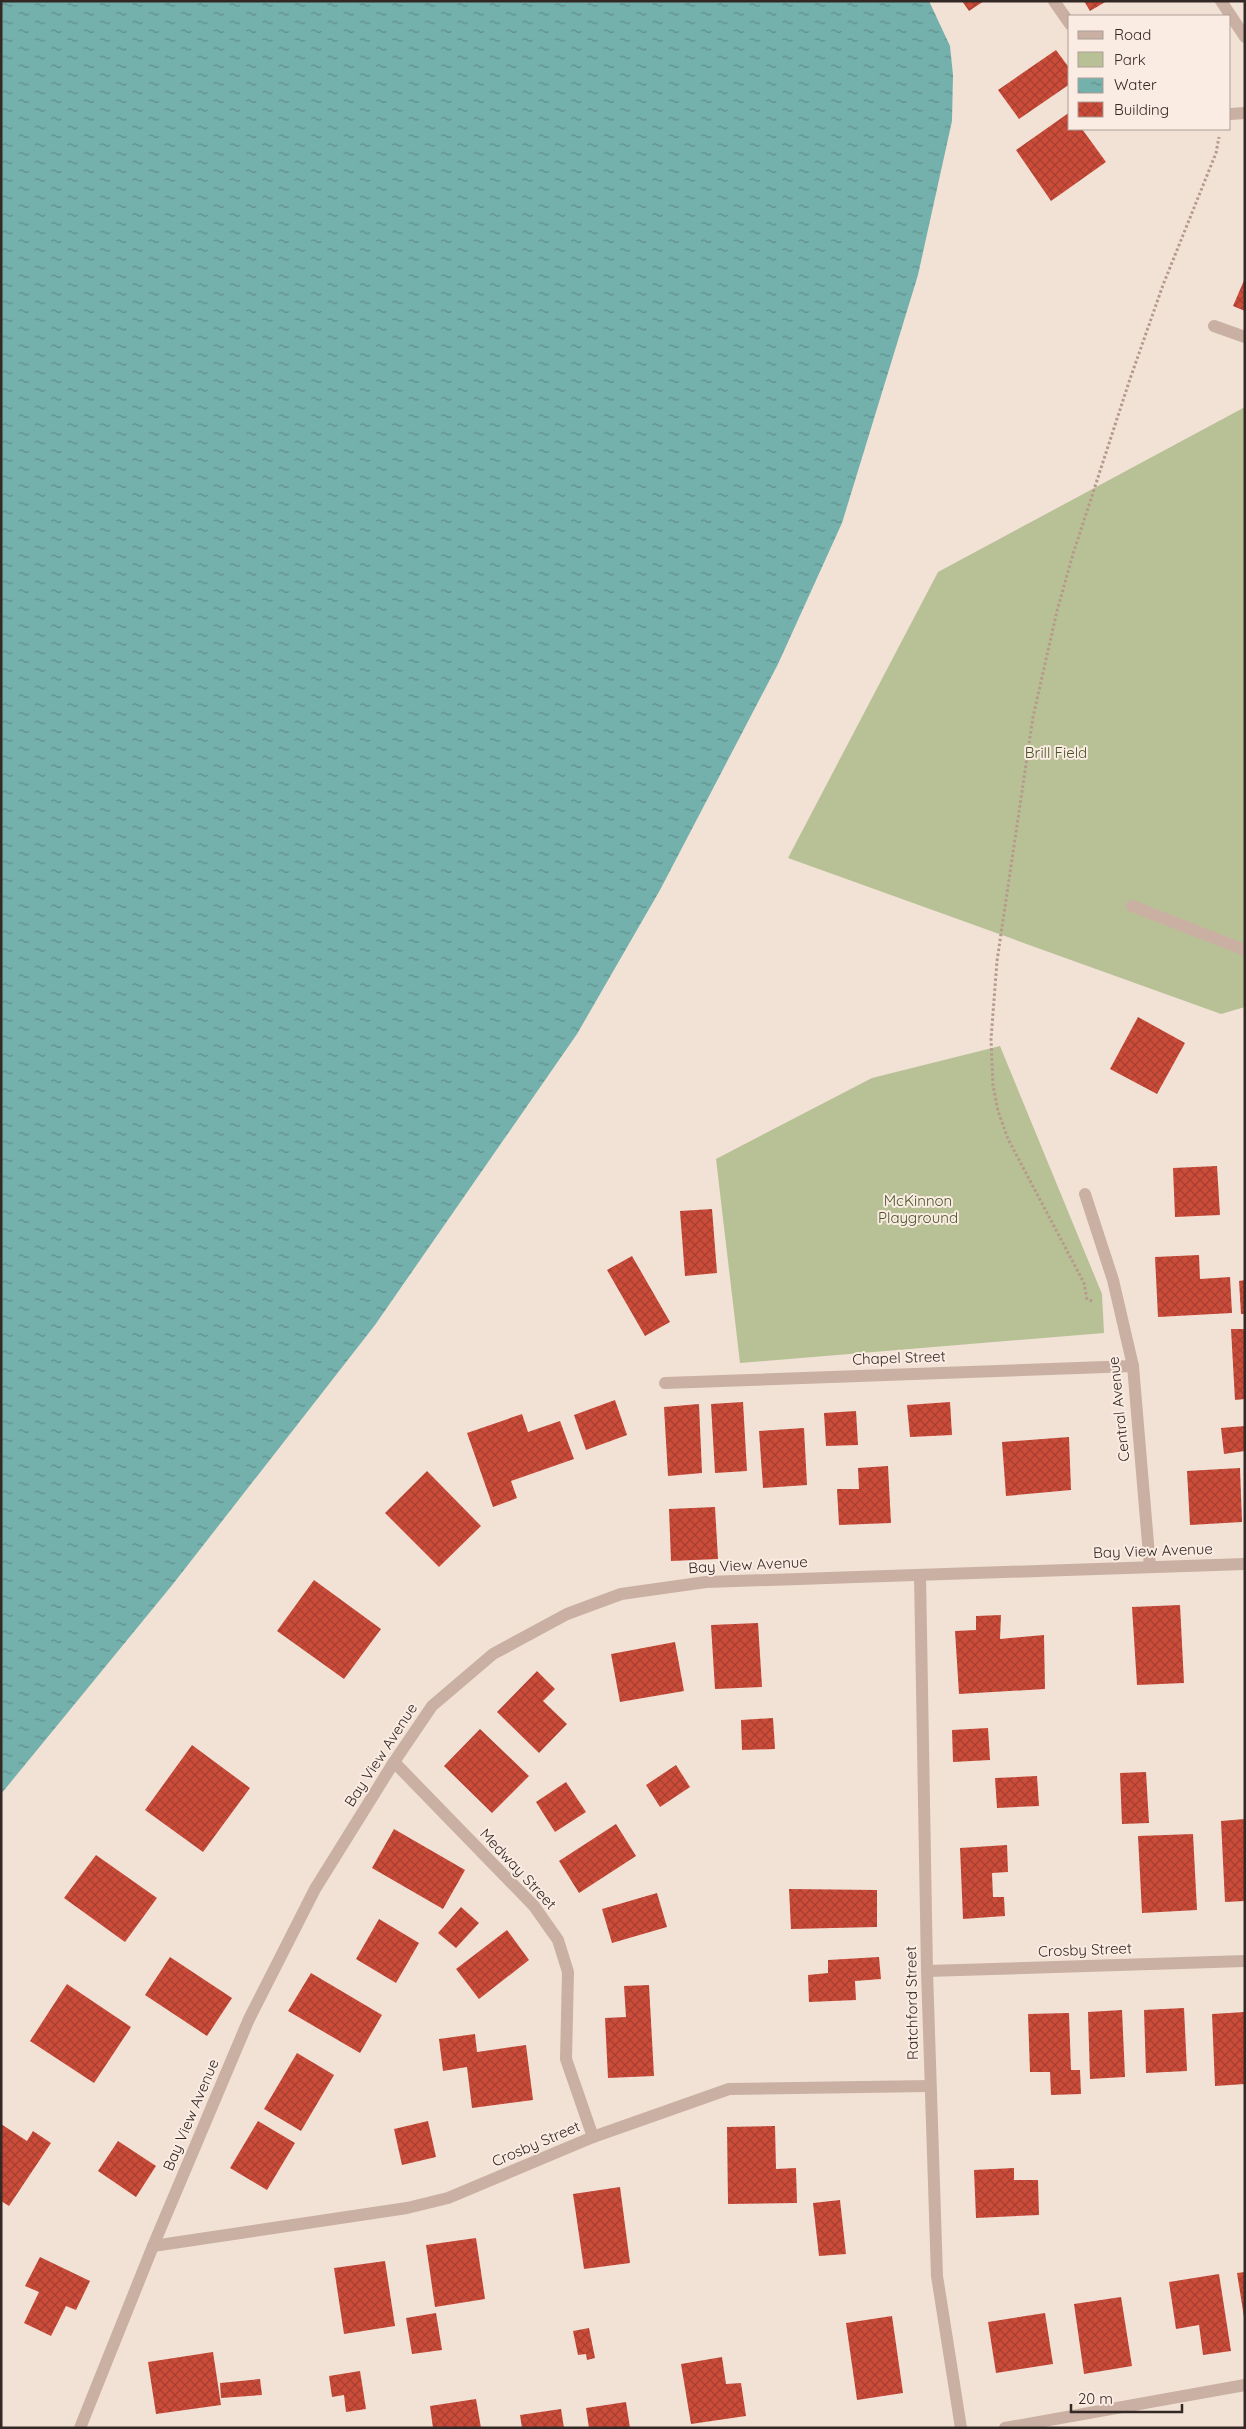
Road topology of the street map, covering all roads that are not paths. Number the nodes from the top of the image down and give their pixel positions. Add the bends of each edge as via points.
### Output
1 (1054, 1) edge
2 (1221, 1) edge
3 (1230, 15) edge
4 (1231, 16) edge
5 (1068, 21) edge
6 (1245, 37) edge
7 (1245, 113) edge
8 (1231, 114) edge
9 (1214, 326) dead end
10 (1245, 337) edge
11 (1132, 906) dead end
12 (1245, 950) edge
13 (1085, 1194) dead end
14 (1133, 1366) junction
15 (665, 1383) dead end
16 (1245, 1564) edge
17 (1150, 1567) junction
18 (920, 1575) junction
19 (394, 1762) junction
20 (1245, 1961) edge
21 (927, 1971) junction
22 (930, 2086) junction
23 (593, 2137) junction
24 (153, 2246) junction
25 (1245, 2384) edge
26 (80, 2428) edge
27 (961, 2428) edge
28 (1005, 2428) edge

1 - 5 street
2 - 3 street
4 - 6 street
7 - 8 street
9 - 10 street
11 - 12 street
13 - 14 street, Central Avenue via 1113,1280
14 - 15 street, Chapel Street
14 - 17 street, Central Avenue
16 - 17 street, Bay View Avenue
17 - 18 street, Bay View Avenue
18 - 19 street, Bay View Avenue via 706,1582 621,1594 566,1614 493,1654 432,1706
18 - 21 street, Ratchford Street
19 - 23 street, Medway Street via 534,1906 558,1940 568,1972 566,2059
19 - 24 street, Bay View Avenue via 316,1889 249,2019
20 - 21 street, Crosby Street
21 - 22 street, Ratchford Street
22 - 23 street, Crosby Street via 729,2089
22 - 27 street, Ratchford Street via 937,2276
23 - 24 street, Crosby Street via 448,2198 407,2208
24 - 26 street, Bay View Avenue
25 - 28 street

